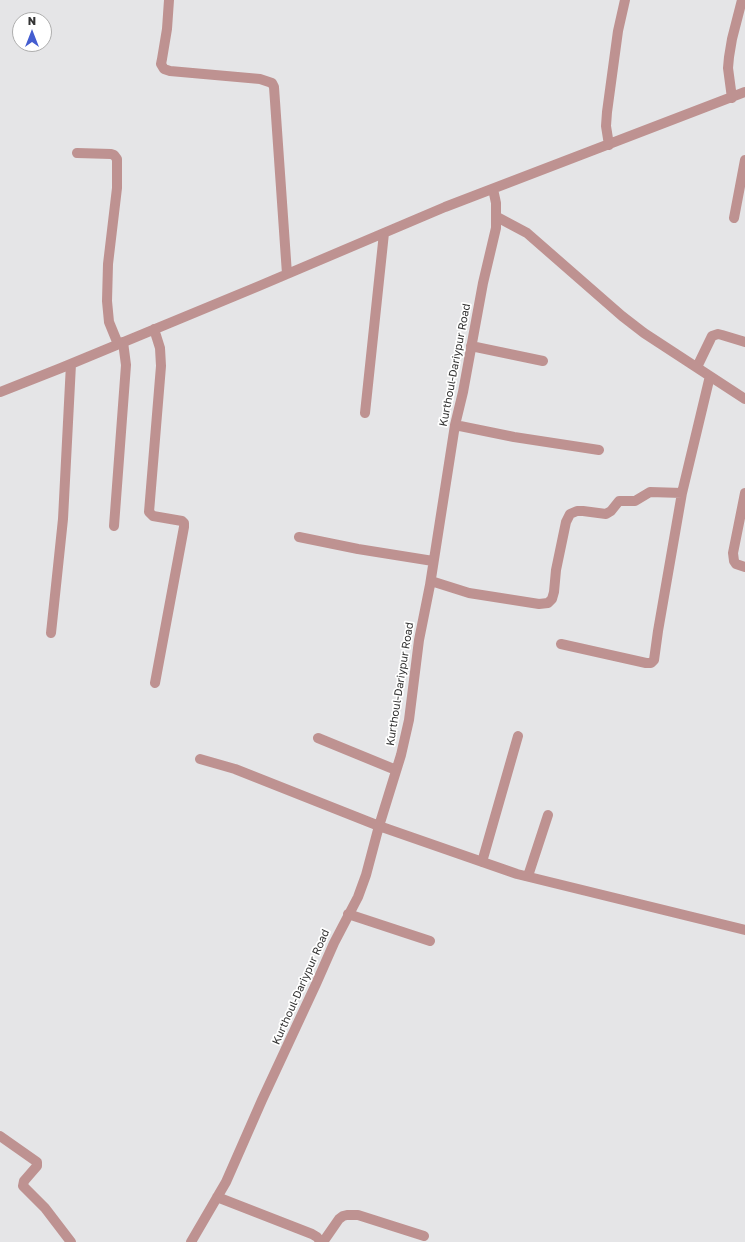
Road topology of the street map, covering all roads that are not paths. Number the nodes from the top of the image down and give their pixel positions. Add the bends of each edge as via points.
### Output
1 (169, 0) edge
2 (625, 0) edge
3 (742, 0) edge
4 (745, 92) edge
5 (732, 98) junction
6 (609, 145) junction
7 (78, 153) dead end
8 (745, 160) edge
9 (493, 189) junction
10 (497, 217) junction
11 (734, 218) dead end
12 (384, 233) junction
13 (287, 274) junction
14 (154, 329) junction
15 (745, 342) edge
16 (121, 343) junction
17 (471, 346) junction
18 (543, 361) dead end
19 (71, 364) junction
20 (697, 367) junction
21 (710, 376) junction
22 (0, 392) edge
23 (745, 399) edge
24 (365, 413) dead end
25 (455, 425) junction
26 (599, 450) dead end
27 (682, 492) junction
28 (745, 493) edge
29 (114, 526) dead end
30 (299, 536) dead end
31 (433, 561) junction
32 (745, 567) edge
33 (431, 581) junction
34 (51, 633) dead end
35 (561, 644) dead end
36 (155, 683) dead end
37 (518, 736) dead end
38 (318, 738) dead end
39 (200, 759) dead end
40 (396, 770) junction
41 (548, 815) dead end
42 (379, 826) junction
43 (482, 862) junction
44 (528, 876) junction
45 (348, 914) junction
46 (745, 930) edge
47 (430, 941) dead end
48 (0, 1136) edge
49 (217, 1197) junction
50 (424, 1236) dead end
51 (71, 1242) edge
52 (191, 1242) edge
53 (322, 1242) edge

1 - 13 street via 161,64 164,69 260,79 272,83 274,87
2 - 6 street via 607,112
3 - 5 street via 729,57
4 - 5 street
5 - 6 street
6 - 9 street
7 - 16 street via 111,154 117,159 117,188 108,264 107,301 108,316
8 - 11 street
9 - 10 street, Kurthoul-Dariypur Road
9 - 12 street
10 - 17 street, Kurthoul-Dariypur Road
10 - 20 street via 528,233 622,316
12 - 13 street
12 - 24 street
13 - 14 street
14 - 16 street
14 - 36 street via 160,348 161,366 149,512 153,516 184,523
15 - 20 street via 718,334 712,336
16 - 19 street
16 - 29 street via 126,365
17 - 18 street
17 - 25 street, Kurthoul-Dariypur Road
19 - 22 street
19 - 34 street via 63,519
20 - 21 street
21 - 23 street
21 - 27 street
25 - 26 street
25 - 31 street, Kurthoul-Dariypur Road
27 - 33 street via 650,492 635,501 619,501 606,514 577,511 570,514 556,570 554,592 548,603 539,604 469,592
27 - 35 street via 654,660 646,663
28 - 32 street via 733,557 736,564
30 - 31 street
31 - 33 street, Kurthoul-Dariypur Road
33 - 40 street, Kurthoul-Dariypur Road via 419,640 409,720
37 - 43 street
38 - 40 street
39 - 42 street via 235,769
40 - 42 street, Kurthoul-Dariypur Road
41 - 44 street
42 - 43 street
42 - 45 street, Kurthoul-Dariypur Road via 366,875
43 - 44 street
44 - 46 street
45 - 47 street
45 - 49 street, Kurthoul-Dariypur Road
48 - 51 street via 37,1162 37,1166 24,1181 24,1186
49 - 52 street, Kurthoul-Dariypur Road
49 - 53 street via 312,1234
50 - 53 street via 358,1215 347,1214 339,1219

